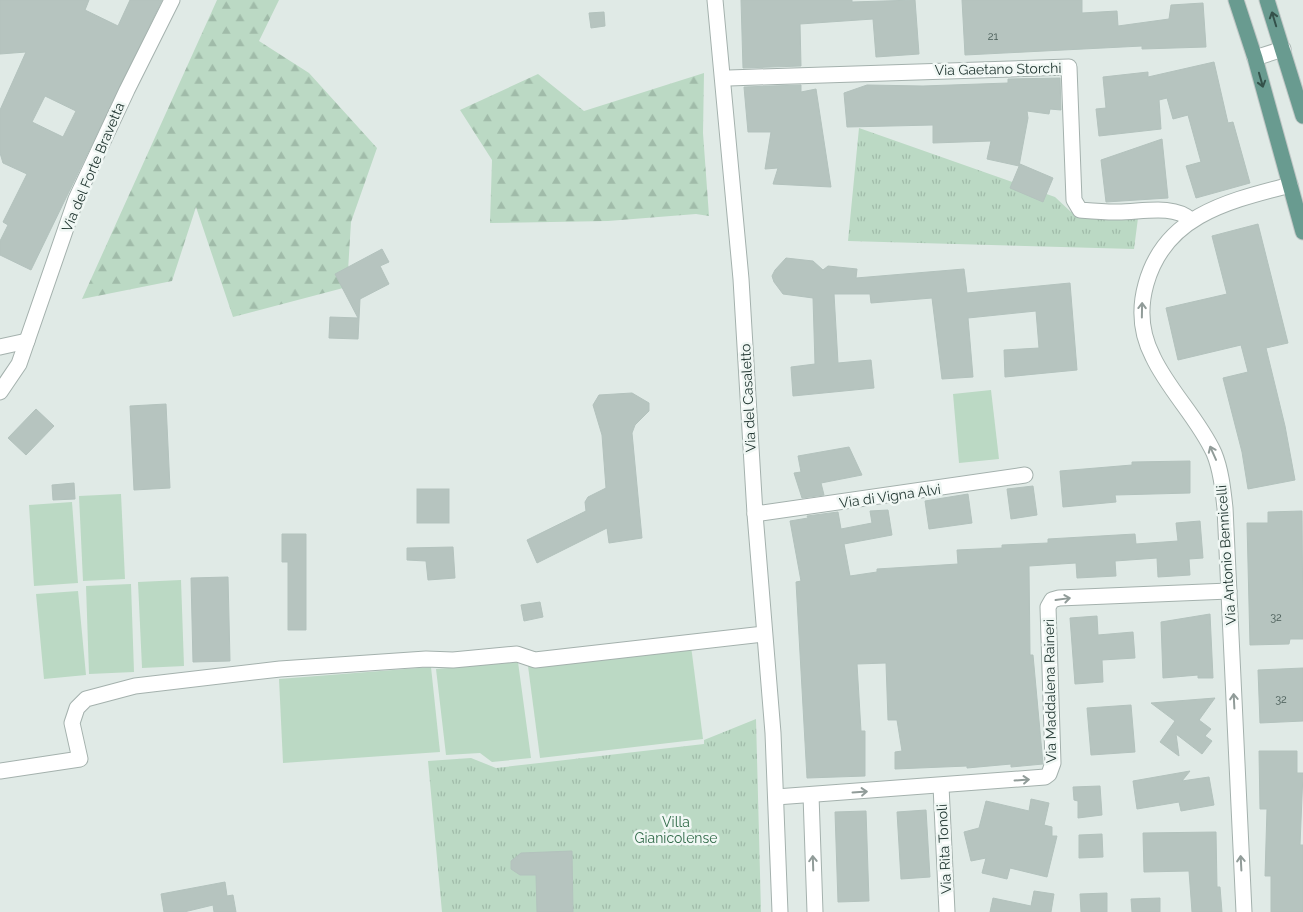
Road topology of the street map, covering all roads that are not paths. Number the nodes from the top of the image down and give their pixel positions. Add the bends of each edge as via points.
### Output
1 (172, 0) edge
2 (715, 0) edge
3 (1236, 0) edge
4 (1267, 0) edge
5 (1283, 49) junction
6 (1255, 58) junction
7 (729, 78) dead end
8 (1303, 116) edge
9 (1290, 186) junction
10 (1191, 220) junction
11 (1303, 232) edge
12 (27, 341) junction
13 (0, 347) edge
14 (0, 392) edge
15 (1025, 475) dead end
16 (755, 514) junction
17 (1229, 591) junction
18 (764, 634) junction
19 (0, 771) edge
20 (942, 786) junction
21 (811, 795) junction
22 (776, 797) junction
23 (780, 912) edge
24 (815, 912) edge
25 (947, 912) edge
26 (1244, 912) edge

1 - 12 street, Via del Forte Bravetta via 76,199
2 - 16 street, Via del Casaletto via 741,279
3 - 6 main road
5 -> 4 main road
5 - 6 street
5 - 8 main road
6 -> 9 main road
7 - 10 street, Via Gaetano Storchi via 1069,67 1074,200 1078,208 1168,212
9 - 10 street, Via Antonio Bennicelli via 1212,209
9 - 11 main road
17 -> 10 street, Via Antonio Bennicelli via 1224,495 1219,466 1208,442 1153,358 1142,321 1142,299 1153,263 1164,244
12 - 13 street
12 - 14 street, Via del Forte Bravetta via 19,364
15 - 16 street, Via di Vigna Alvi
16 - 18 street, Via del Casaletto
20 -> 17 street, Via Maddalena Raineri via 1037,779 1049,774 1053,763 1048,607 1052,600
26 -> 17 street, Via Antonio Bennicelli
18 - 19 street via 535,660 517,654 453,660 416,659 280,669 135,686 86,699 77,708 72,723 80,759
18 - 22 street, Via del Casaletto
21 -> 20 street, Via Maddalena Raineri
20 - 25 street, Via Rita Tonoli
21 - 22 street, Via Maddalena Raineri
24 -> 21 street
22 - 23 street, Via del Casaletto

